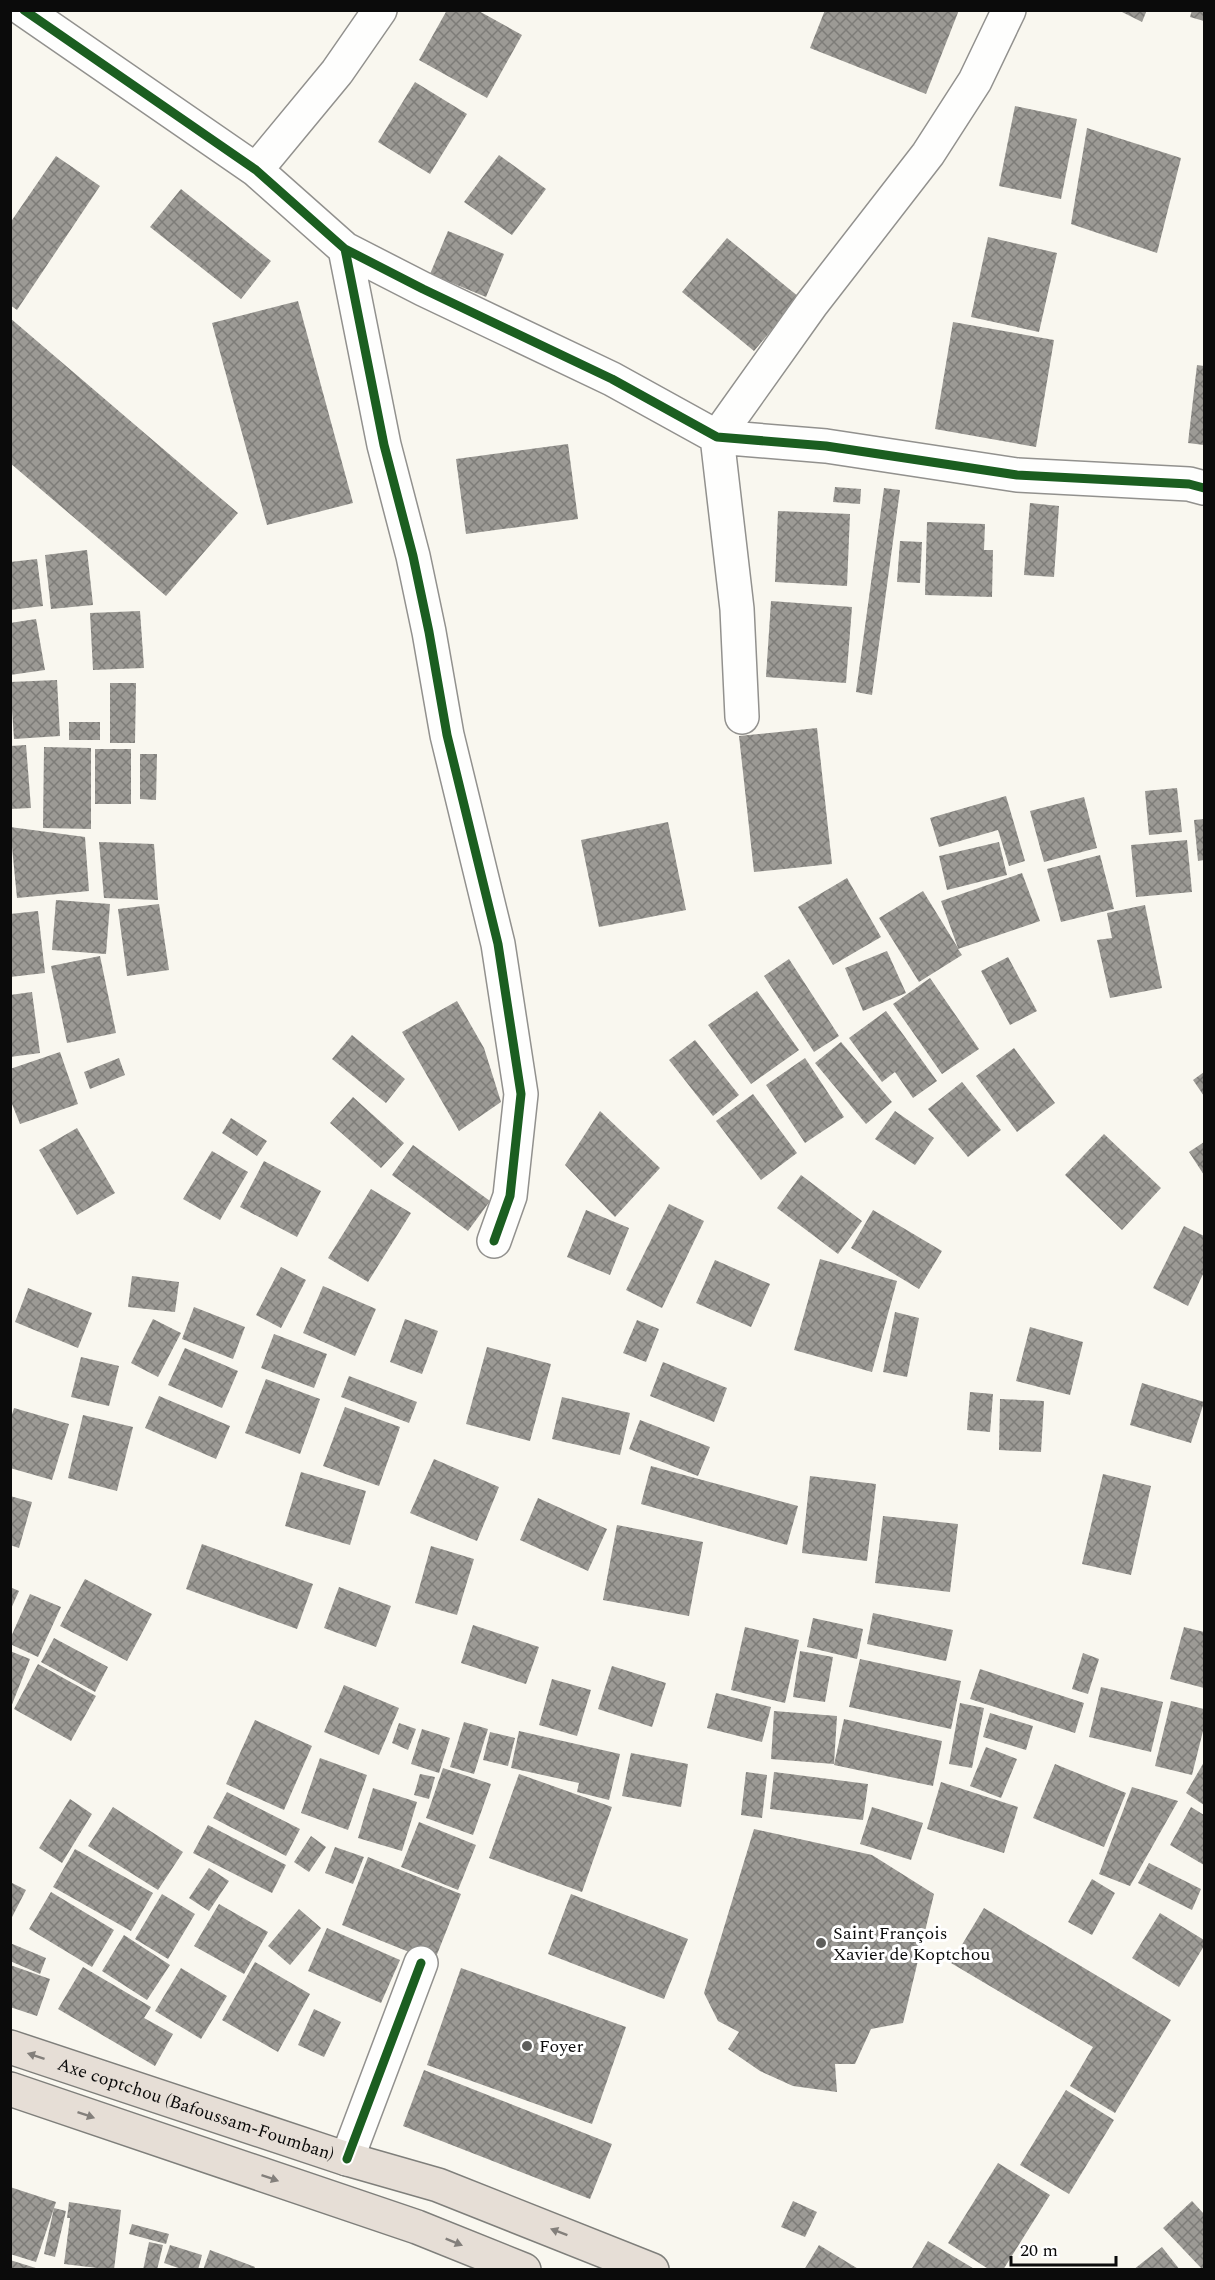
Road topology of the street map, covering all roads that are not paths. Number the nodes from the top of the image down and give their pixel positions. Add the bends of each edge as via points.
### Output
1 (24, 10) edge
2 (380, 10) edge
3 (1009, 10) edge
4 (256, 170) junction
5 (345, 249) junction
6 (717, 437) junction
7 (1204, 488) edge
8 (742, 717) dead end
9 (494, 1241) dead end
10 (421, 1963) dead end
11 (10, 2047) edge
12 (10, 2089) edge
13 (347, 2159) junction
14 (599, 2259) edge
15 (524, 2270) edge
16 (652, 2270) edge

1 - 4 street
2 - 4 street via 337,72
3 - 6 street via 975,81 927,154 811,305
4 - 5 street
5 - 6 street via 612,379
5 - 9 street via 384,445 427,622 447,735 500,955 521,1094 510,1196
6 - 7 street via 826,446 1017,475 1190,484
6 - 8 street via 737,609
10 - 13 street
13 -> 11 highway, Axe coptchou (Bafoussam-Foumban)
12 -> 15 highway via 417,2227
14 -> 13 highway, Axe coptchou (Bafoussam-Foumban) via 438,2185
14 - 16 highway, Axe coptchou (Bafoussam-Foumban)

